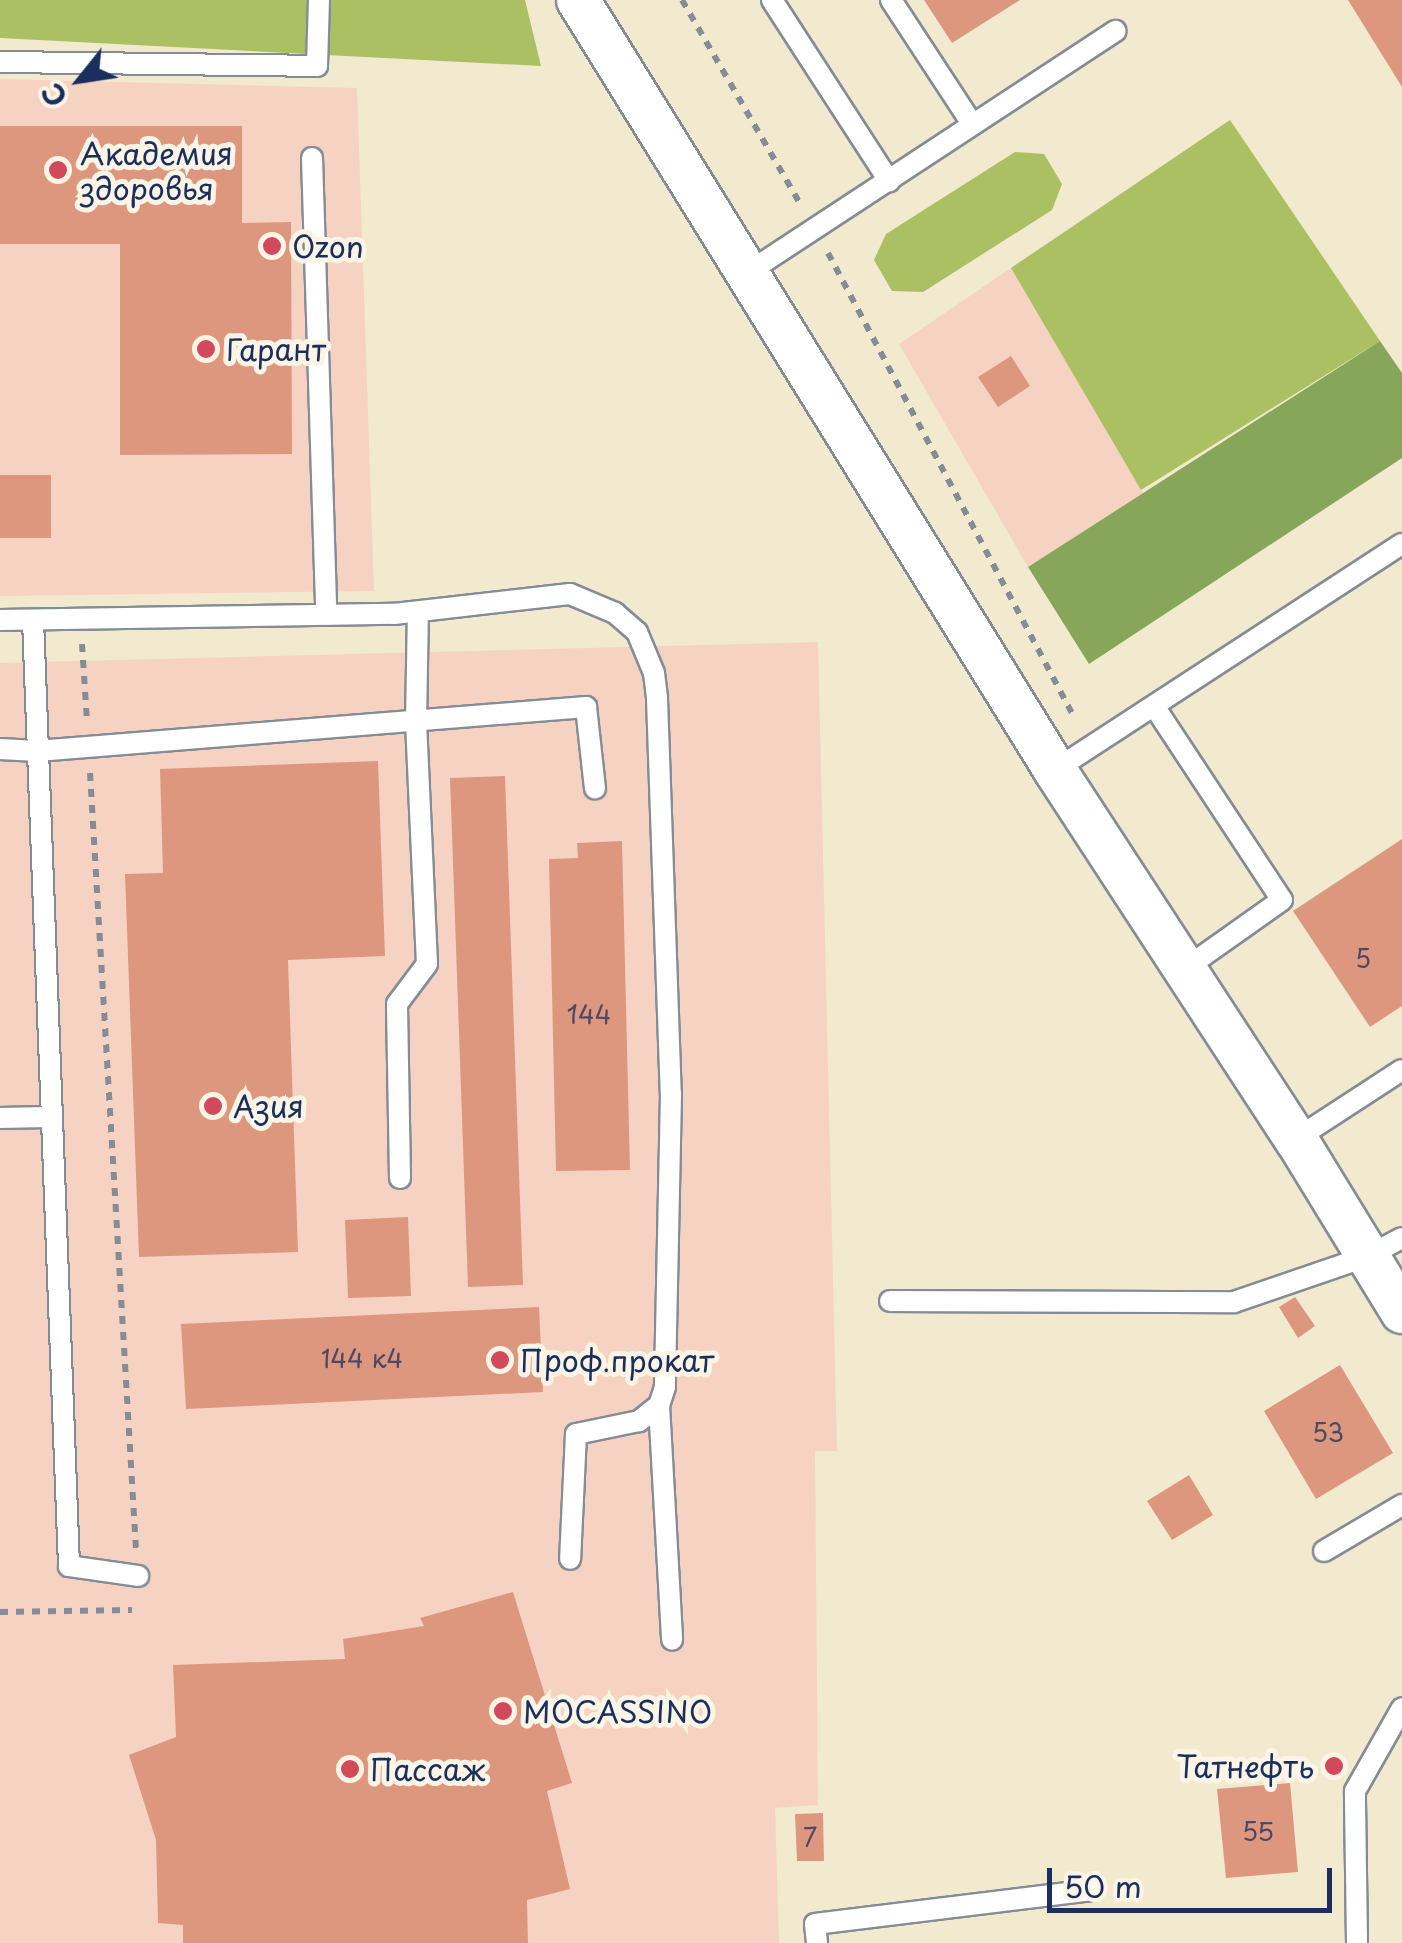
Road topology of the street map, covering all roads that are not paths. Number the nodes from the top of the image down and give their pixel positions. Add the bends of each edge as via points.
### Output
1 (319, 0) edge
2 (578, 0) edge
3 (772, 0) edge
4 (891, 0) edge
5 (1116, 31) dead end
6 (0, 62) edge
7 (972, 124) junction
8 (312, 158) dead end
9 (889, 181) junction
10 (747, 273) junction
11 (1402, 544) edge
12 (418, 612) junction
13 (326, 615) junction
14 (0, 620) edge
15 (32, 620) junction
16 (1154, 706) junction
17 (416, 722) junction
18 (0, 749) edge
19 (38, 750) junction
20 (1055, 770) junction
21 (596, 789) dead end
22 (1186, 968) junction
23 (1402, 1070) edge
24 (52, 1116) junction
25 (0, 1118) edge
26 (1296, 1139) junction
27 (400, 1178) dead end
28 (1385, 1247) edge
29 (890, 1301) dead end
30 (1402, 1312) edge
31 (659, 1405) junction
32 (1402, 1504) edge
33 (1324, 1551) dead end
34 (570, 1559) dead end
35 (138, 1576) road end
36 (672, 1640) dead end
37 (1402, 1708) edge
38 (1090, 1890) dead end
39 (816, 1943) edge
40 (1357, 1943) edge

1 - 6 lane via 317,66
2 - 10 street
3 - 9 lane
4 - 7 lane
5 - 7 lane
7 - 9 lane
8 - 13 lane
9 - 10 lane
10 - 20 street
11 - 16 lane
12 - 13 lane
12 - 17 lane
12 - 31 lane via 570,594 628,622 654,673 671,1094 665,1386
13 - 15 lane
14 - 15 lane
15 - 19 lane
16 - 20 lane
16 - 22 lane via 1282,900
17 - 19 lane
17 - 21 lane via 586,707
17 - 27 lane via 427,964 397,1004
18 - 19 lane
19 - 24 lane
20 - 22 street
22 - 26 street
23 - 26 lane
24 - 25 lane
24 - 35 lane via 69,1566
26 - 28 street
28 - 29 lane via 1234,1302
28 - 30 street
31 - 34 lane via 623,1427 576,1434
31 - 36 lane
32 - 33 lane
37 - 40 lane via 1355,1791
38 - 39 lane via 815,1924

